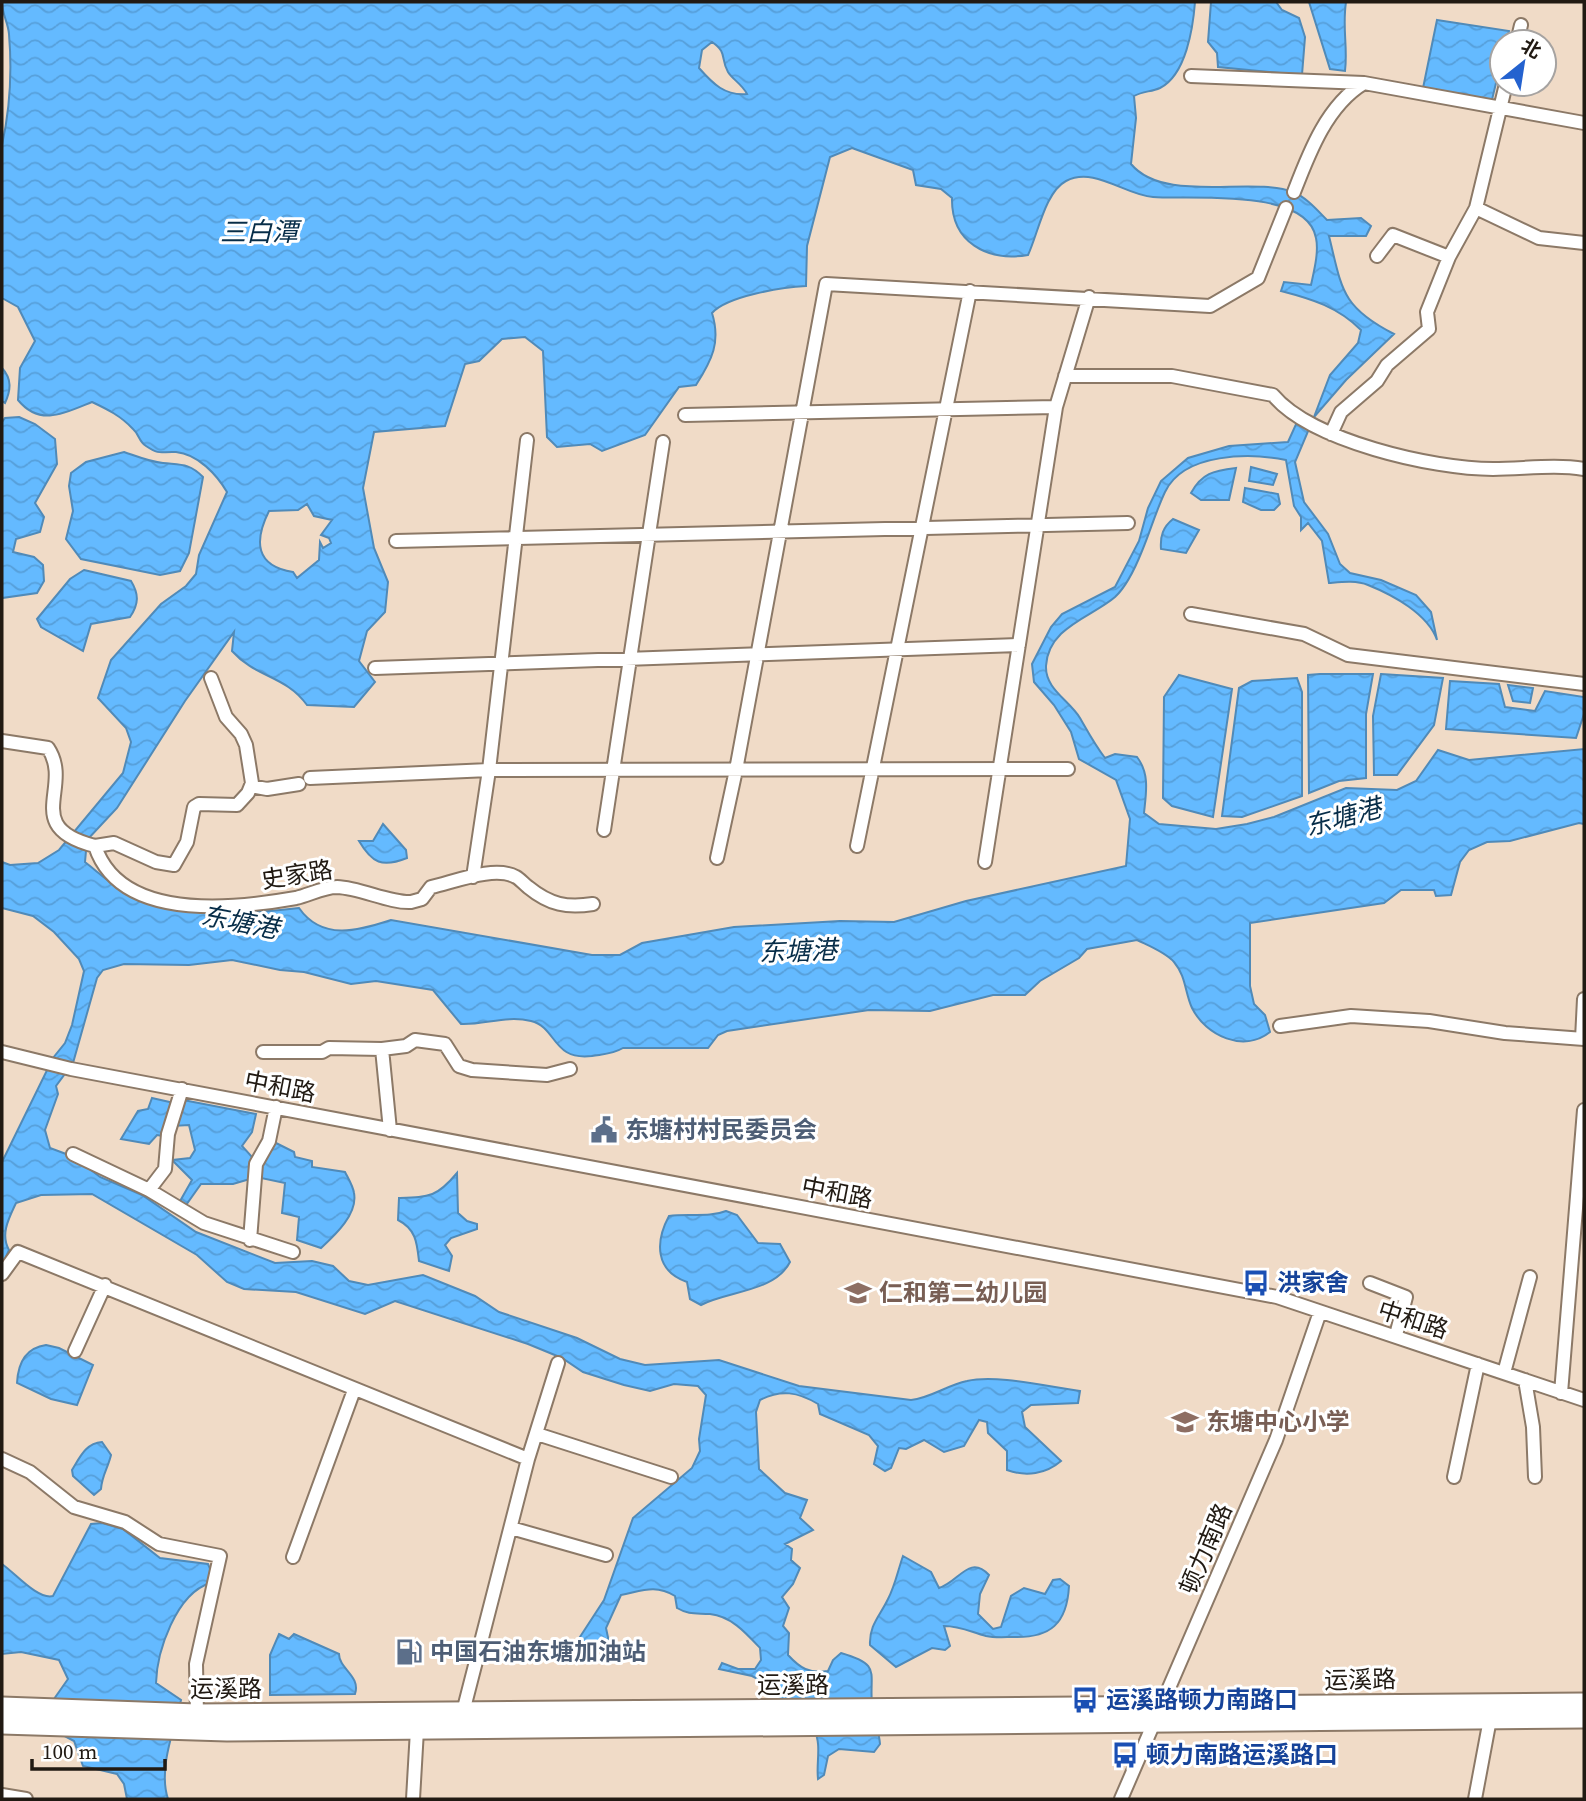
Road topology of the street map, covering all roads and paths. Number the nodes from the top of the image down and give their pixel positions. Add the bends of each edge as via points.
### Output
1 (1521, 25) dead end
2 (1520, 28) edge
3 (1191, 76) dead end
4 (1364, 83) junction
5 (1502, 98) edge
6 (1500, 106) junction
7 (1584, 123) edge
8 (1294, 192) dead end
9 (1286, 208) dead end
10 (1476, 208) junction
11 (1584, 243) edge
12 (1377, 256) dead end
13 (1449, 257) junction
14 (970, 291) junction
15 (1088, 297) junction
16 (1065, 376) junction
17 (1056, 407) junction
18 (945, 409) junction
19 (802, 413) junction
20 (685, 415) dead end
21 (1331, 434) junction
22 (527, 440) dead end
23 (663, 442) dead end
24 (1584, 469) edge
25 (1128, 523) dead end
26 (1038, 524) junction
27 (920, 528) junction
28 (779, 533) junction
29 (648, 537) junction
30 (516, 539) junction
31 (396, 541) dead end
32 (1191, 614) dead end
33 (1019, 645) junction
34 (895, 650) junction
35 (757, 656) junction
36 (629, 660) junction
37 (502, 664) junction
38 (375, 668) dead end
39 (211, 678) dead end
40 (1584, 684) edge
41 (2, 741) edge
42 (872, 769) junction
43 (1001, 769) junction
44 (1068, 769) dead end
45 (489, 770) junction
46 (612, 770) junction
47 (736, 770) junction
48 (251, 786) junction
49 (604, 830) dead end
50 (95, 846) junction
51 (857, 846) dead end
52 (717, 858) dead end
53 (985, 862) dead end
54 (473, 877) junction
55 (593, 904) dead end
56 (1584, 999) edge
57 (1280, 1026) dead end
58 (1583, 1039) edge
59 (382, 1049) junction
60 (2, 1052) edge
61 (263, 1052) dead end
62 (570, 1069) dead end
63 (182, 1090) junction
64 (276, 1107) junction
65 (1584, 1110) edge
66 (390, 1130) junction
67 (73, 1154) dead end
68 (149, 1190) junction
69 (250, 1240) junction
70 (293, 1252) dead end
71 (2, 1274) edge
72 (1530, 1277) dead end
73 (1370, 1283) dead end
74 (105, 1284) junction
75 (1320, 1312) junction
76 (1396, 1335) junction
77 (75, 1350) dead end
78 (558, 1363) dead end
79 (1478, 1364) junction
80 (1504, 1373) junction
81 (1525, 1380) junction
82 (354, 1390) junction
83 (1561, 1392) junction
84 (1584, 1400) edge
85 (537, 1434) junction
86 (2, 1459) edge
87 (528, 1459) junction
88 (671, 1477) dead end
89 (1454, 1477) dead end
90 (1535, 1477) dead end
91 (511, 1528) junction
92 (606, 1555) dead end
93 (293, 1557) dead end
94 (1584, 1703) edge
95 (2, 1707) edge
96 (463, 1712) junction
97 (197, 1714) junction
98 (1157, 1715) junction
99 (1584, 1718) edge
100 (1490, 1719) junction
101 (2, 1724) edge
102 (417, 1730) junction
103 (2, 1795) edge
104 (25, 1799) edge
105 (413, 1799) edge
106 (1121, 1799) edge
107 (1475, 1799) edge

1 - 2 street
3 - 4 street
4 - 6 street
4 - 8 street via 1346,94 1321,131
5 - 6 street
6 - 7 street
6 - 10 street
9 - 15 street via 1258,278 1210,306
10 - 11 street via 1539,238
10 - 13 street
12 - 13 street via 1393,235
13 - 21 street via 1427,312 1429,329 1341,412
14 - 15 street
14 - 18 street
14 - 19 street via 826,284
15 - 16 street
16 - 17 street
16 - 21 street via 1172,376 1273,395 1283,407
17 - 18 street
17 - 26 street
18 - 19 street
18 - 27 street
19 - 20 street
19 - 28 street
21 - 24 street via 1411,459 1491,469
22 - 30 street
23 - 29 street
25 - 26 street
26 - 27 street
26 - 33 street
27 - 28 street
27 - 34 street
28 - 29 street
28 - 35 street
29 - 30 street
29 - 36 street
30 - 31 street
30 - 37 street
32 - 40 street via 1304,634 1348,655
33 - 34 street
33 - 43 street
34 - 35 street
34 - 42 street
35 - 36 street
35 - 47 street
36 - 37 street
36 - 46 street
37 - 38 street
37 - 45 street
39 - 48 street via 226,717 246,745
41 - 50 street via 48,748 55,759 52,814 59,830
42 - 43 street
42 - 47 street
42 - 51 street
43 - 44 street
43 - 53 street
45 - 46 street
45 - 48 street via 305,781 267,789
45 - 54 street
46 - 47 street
46 - 49 street
47 - 52 street
48 - 50 street via 237,805 194,807 187,842 174,865 114,843
50 - 54 street, 史家路 via 101,863 126,887 160,901 201,907 298,897 336,887 411,902 422,899 431,887
54 - 55 street, 史家路 via 486,872 515,876 568,908
56 - 58 street
57 - 58 street via 1351,1016
59 - 61 street
59 - 62 street via 415,1040 445,1044 459,1066 472,1070 547,1075
59 - 66 street
60 - 63 street, 中和路
63 - 64 street, 中和路
63 - 68 street via 168,1134 165,1169
64 - 66 street, 中和路
64 - 69 street via 270,1141 256,1164
65 - 83 street
66 - 75 street, 中和路 via 1277,1297
67 - 68 street
68 - 69 street via 204,1223
69 - 70 street
71 - 74 street via 18,1252
72 - 80 street
73 - 76 street via 1406,1297
74 - 77 street
74 - 82 street
75 - 76 street, 中和路
75 - 98 street, 顿力南路 via 1276,1440
76 - 79 street, 中和路
78 - 85 street
79 - 80 street, 中和路
79 - 89 street
80 - 81 street, 中和路
81 - 83 street, 中和路
81 - 90 street
82 - 87 street
82 - 93 street
83 - 84 street, 中和路
85 - 87 street
85 - 88 street
86 - 97 street via 30,1472 74,1507 125,1522 159,1544 220,1556 196,1664
87 - 91 street
91 - 92 street
91 - 96 street
94 - 98 highway, 运溪路
95 - 97 highway, 运溪路
96 - 97 highway, 运溪路
96 - 98 highway, 运溪路
98 - 100 highway, 运溪路
98 - 102 highway, 运溪路
98 - 106 street, 顿力南路
99 - 100 highway, 运溪路
100 - 107 street
101 - 102 highway, 运溪路 via 226,1731
102 - 105 street
103 - 104 street

